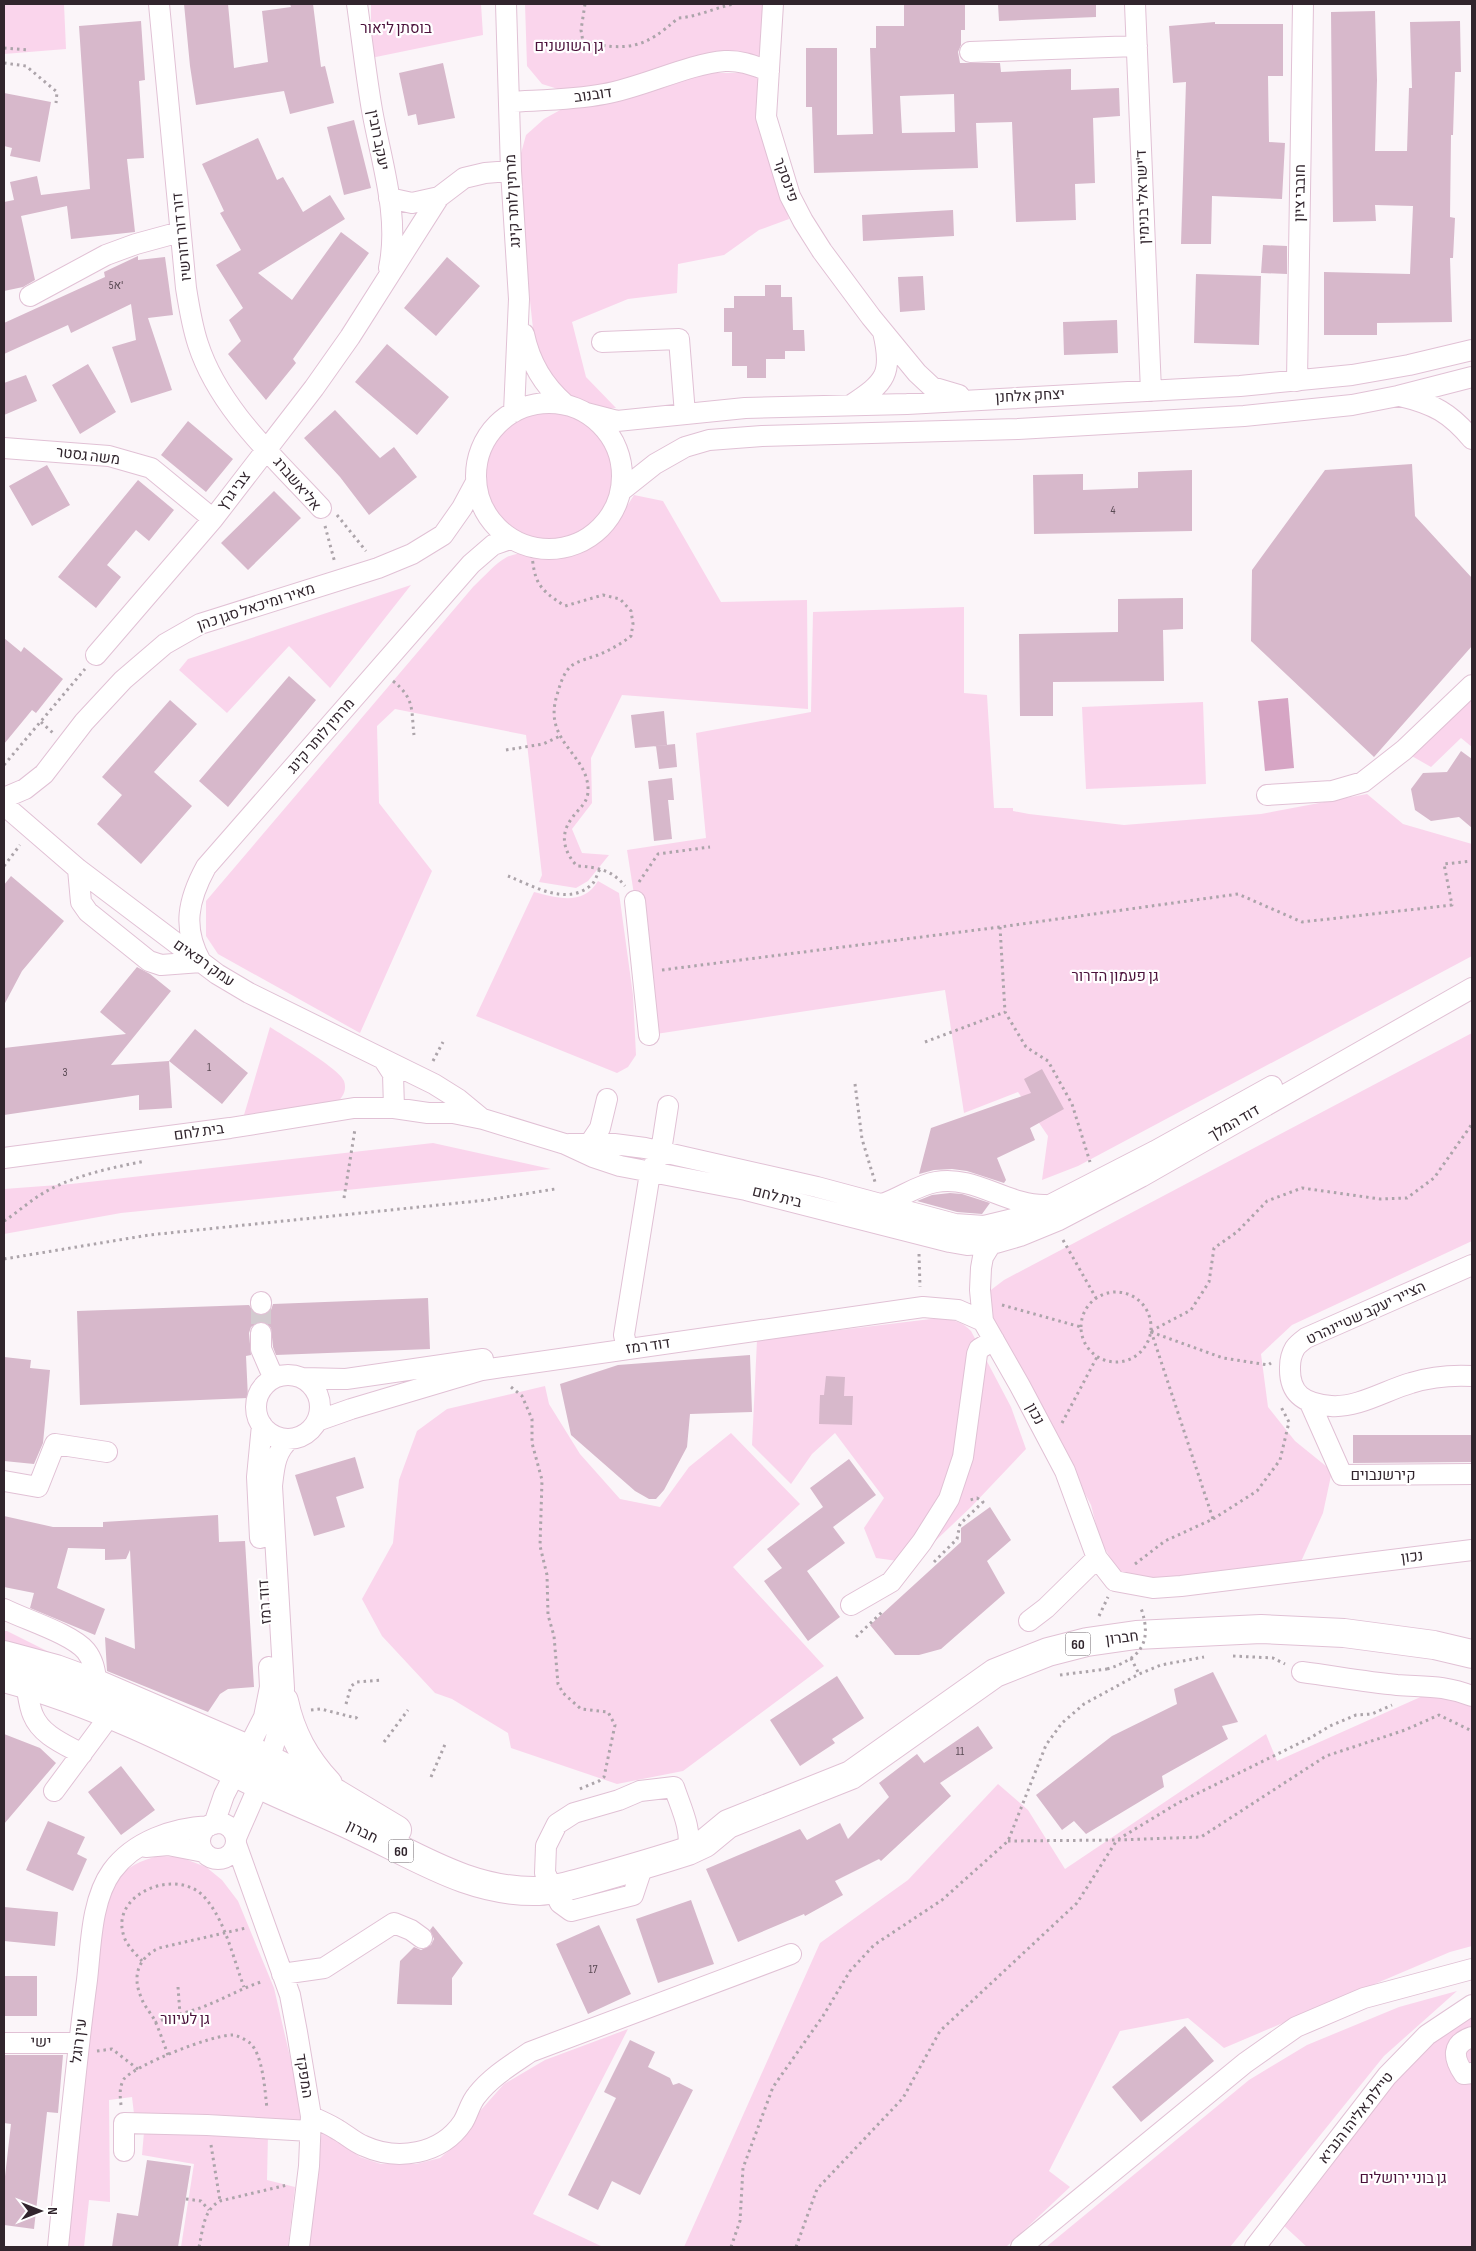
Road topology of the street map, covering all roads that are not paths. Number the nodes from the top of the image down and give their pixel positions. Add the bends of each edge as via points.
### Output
1 (159, 4) edge
2 (357, 4) edge
3 (506, 4) edge
4 (773, 4) edge
5 (1135, 4) edge
6 (1303, 4) edge
7 (1137, 46) junction
8 (970, 52) dead end
9 (769, 71) junction
10 (509, 102) junction
11 (511, 171) junction
12 (389, 198) junction
13 (439, 198) junction
14 (180, 232) junction
15 (387, 277) junction
16 (30, 296) dead end
17 (519, 299) junction
18 (882, 330) junction
19 (602, 342) dead end
20 (1472, 350) edge
21 (1472, 377) edge
22 (1297, 381) junction
23 (1151, 391) junction
24 (1398, 396) junction
25 (976, 399) junction
26 (564, 404) junction
27 (851, 405) junction
28 (514, 412) junction
29 (586, 413) junction
30 (685, 414) junction
31 (1472, 439) edge
32 (4, 448) edge
33 (266, 448) junction
34 (476, 482) junction
35 (621, 491) junction
36 (321, 508) road end
37 (213, 519) junction
38 (510, 539) junction
39 (96, 656) road end
40 (1472, 685) edge
41 (1267, 795) dead end
42 (4, 798) edge
43 (4, 805) edge
44 (78, 869) junction
45 (635, 901) road end
46 (201, 962) junction
47 (1472, 975) edge
48 (1472, 988) edge
49 (649, 1035) dead end
50 (384, 1060) junction
51 (607, 1098) dead end
52 (668, 1106) dead end
53 (394, 1108) junction
54 (482, 1119) junction
55 (590, 1143) junction
56 (565, 1144) junction
57 (661, 1151) junction
58 (4, 1158) edge
59 (654, 1174) junction
60 (880, 1197) junction
61 (1050, 1205) junction
62 (990, 1235) junction
63 (1472, 1265) edge
64 (983, 1321) junction
65 (261, 1333) tunnel mouth
66 (994, 1340) junction
67 (626, 1342) junction
68 (271, 1372) dead end
69 (1465, 1376) edge
70 (303, 1378) junction
71 (1310, 1403) junction
72 (317, 1421) junction
73 (262, 1425) junction
74 (290, 1439) junction
75 (107, 1452) dead end
76 (1472, 1474) edge
77 (4, 1481) edge
78 (1472, 1550) edge
79 (1097, 1558) junction
80 (851, 1605) dead end
81 (4, 1609) edge
82 (1028, 1622) dead end
83 (1472, 1654) edge
84 (4, 1655) edge
85 (1302, 1672) dead end
86 (15, 1681) edge
87 (96, 1684) junction
88 (1472, 1696) edge
89 (284, 1701) junction
90 (111, 1714) junction
91 (82, 1754) junction
92 (252, 1766) junction
93 (54, 1791) dead end
94 (337, 1794) junction
95 (211, 1825) junction
96 (236, 1841) junction
97 (688, 1841) junction
98 (137, 1849) junction
99 (212, 1855) junction
100 (548, 1881) junction
101 (258, 1910) junction
102 (422, 1938) dead end
103 (791, 1954) dead end
104 (1472, 1970) edge
105 (275, 1976) junction
106 (1472, 2005) edge
107 (1472, 2037) edge
108 (4, 2043) edge
109 (84, 2048) junction
110 (1472, 2073) edge
111 (310, 2124) junction
112 (124, 2151) dead end
113 (58, 2247) edge
114 (299, 2247) edge
115 (1021, 2247) edge
116 (1255, 2247) edge

1 - 14 street, דור דור ודורשיו
2 - 12 street, יעקב רובין
3 - 10 street
4 - 9 street, פינסקר
5 - 7 street, ד'ישראלי בנימין
6 - 22 street, חובבי ציון
7 - 8 street
7 - 23 street, ד'ישראלי בנימין
9 - 10 street, דובנוב via 750,63 725,61 604,94
9 - 18 street, פינסקר via 766,117 790,196 822,251
10 - 11 street, מרתין לותר קינג
11 - 13 street, צבי גרץ via 464,178
11 - 17 street, מרתין לותר קינג
12 - 13 street, צבי גרץ via 412,203
12 - 15 street, יעקב רובין via 393,231
13 - 15 street, צבי גרץ
14 - 16 street via 106,255
14 - 33 street, דור דור ודורשיו via 192,326 200,352 229,403
15 - 33 street, צבי גרץ via 314,388
17 - 26 street, מרתין לותר קינג via 533,363 546,386
17 - 28 street, מרתין לותר קינג
18 - 25 street, פינסקר via 932,387
18 - 27 street, פינסקר via 889,358 886,373 872,391
19 - 30 street via 679,339
20 - 22 street, יצחק אלחנן via 1399,367
21 - 24 street
22 - 23 street, יצחק אלחנן
23 - 25 street, יצחק אלחנן
24 - 31 street via 1423,401 1442,410
24 - 35 street via 1352,405 1244,416 1018,429 709,440 685,447 655,464
25 - 27 street, יצחק אלחנן
26 - 28 street via 530,405
26 - 29 street
27 - 30 street, יצחק אלחנן via 745,408
28 - 34 street via 500,422 485,442 477,465
29 - 30 street, יצחק אלחנן via 617,421
29 - 35 street via 604,427 616,446 622,468
32 - 37 street, משה גסטר via 109,456 151,468
33 - 36 street, אליאשברג
33 - 37 street, צבי גרץ
34 - 38 street via 481,504 493,524
34 - 42 street, מאיר ומיכאל סגן כהן via 452,524 429,545 378,568 200,624 165,644 110,694 44,774 25,789
35 - 38 street via 613,513 598,532 578,544 555,550 531,548
37 - 39 street, צבי גרץ
38 - 46 street, מרתין לותר קינג via 482,553 206,867 195,887 190,906 189,926
40 - 41 street via 1404,750 1363,782 1332,791
43 - 44 street, עמק רפאים
44 - 46 street, עמק רפאים
44 - 46 street via 81,902 88,912 149,961 161,965
45 - 49 street
46 - 50 street, עמק רפאים via 249,993
47 - 61 street, דוד המלך via 1156,1151
48 - 62 street, דוד המלך via 1115,1191 1032,1232
50 - 53 street via 393,1074
50 - 54 street, עמק רפאים via 444,1091
51 - 55 street via 600,1128
52 - 57 street
53 - 54 street, בית לחם via 429,1104 454,1114
53 - 58 street, בית לחם via 354,1108
54 - 56 street, בית לחם
55 - 56 street, בית לחם
55 - 57 street, בית לחם
56 - 59 street, בית לחם via 604,1162
57 - 59 street
57 - 60 street, בית לחם
59 - 62 street, בית לחם via 746,1190 950,1242 967,1245
59 - 67 street via 634,1328
60 - 61 street via 938,1181 966,1183 1023,1203
60 - 62 street, בית לחם
61 - 62 street, דוד המלך via 1020,1217
62 - 64 street, נכון via 981,1268
63 - 71 street, הצייר יעקב שטיינהרט via 1306,1338 1295,1349 1290,1362 1290,1378 1297,1394
64 - 66 street, נכון
64 - 67 street, דוד רמז via 958,1310 924,1308
65 - 68 street via 261,1349
66 - 79 street, נכון via 1051,1443 1075,1496
66 - 80 street via 979,1349 977,1354 963,1456 949,1500 891,1582
67 - 70 street, דוד רמז via 531,1352 346,1379
67 - 72 street, דוד רמז via 482,1370
69 - 71 street via 1413,1382 1359,1401 1333,1406
70 - 72 street via 319,1397
70 - 73 street via 284,1375 265,1384 256,1402 256,1412
71 - 76 street, קירשנבוים via 1342,1475
72 - 74 street via 308,1433
73 - 74 street via 275,1436
73 - 92 street, דוד רמז via 258,1498 270,1687
74 - 89 street, דוד רמז via 277,1456 272,1486
75 - 77 street via 54,1444 38,1487
78 - 79 street, נכון via 1154,1588 1115,1580
79 - 82 street
81 - 87 street via 72,1639 92,1660
83 - 97 highway, חברון / 60 via 1434,1645 1344,1633 1261,1629 1136,1635 1087,1642 1048,1652 996,1672 851,1775 728,1824 714,1825
84 - 87 highway, חברון / 60
85 - 88 street via 1396,1685 1452,1688
86 - 90 highway, חברון / 60 via 52,1691
86 - 91 street via 40,1726
87 - 92 highway, חברון / 60
89 - 92 street, דוד רמז via 280,1726
89 - 94 highway via 288,1723 298,1745
90 - 91 street
90 - 92 highway, חברון / 60
91 - 93 street
92 - 94 highway, חברון / 60
92 - 95 street via 224,1795
92 - 96 street
92 - 100 highway, חברון / 60 via 410,1856 467,1879 508,1889
94 - 100 highway, חברון / 60 via 442,1853 470,1863
95 - 96 street via 230,1828
95 - 98 street, עין רוגל via 180,1829
95 - 99 street via 201,1835 200,1841
96 - 99 street via 230,1854
96 - 101 street, המפקד
97 - 100 highway, חברון / 60 via 577,1867
97 - 100 highway, חברון / 60 via 642,1865
97 - 100 street via 674,1787 647,1789 564,1818 557,1824 548,1839 545,1853
98 - 99 street via 168,1845
98 - 109 street, עין רוגל via 112,1871 98,1905
99 - 101 street, המפקד via 238,1877
101 - 105 street, המפקד
102 - 105 street via 394,1923 324,1968
103 - 111 street via 530,2052 500,2072 476,2096 462,2124 441,2143 420,2152 385,2154 363,2146 338,2129
104 - 115 street via 1364,1998 1296,2027 1245,2063
105 - 111 street, המפקד via 290,1995
106 - 116 street, טיילת אליהו הנביא via 1427,2035 1388,2076
107 - 110 street via 1463,2040 1456,2050 1457,2063 1464,2074
108 - 109 street, ישי
109 - 113 street, עין רוגל
111 - 112 street via 270,2129 124,2123
111 - 114 street, המפקד

